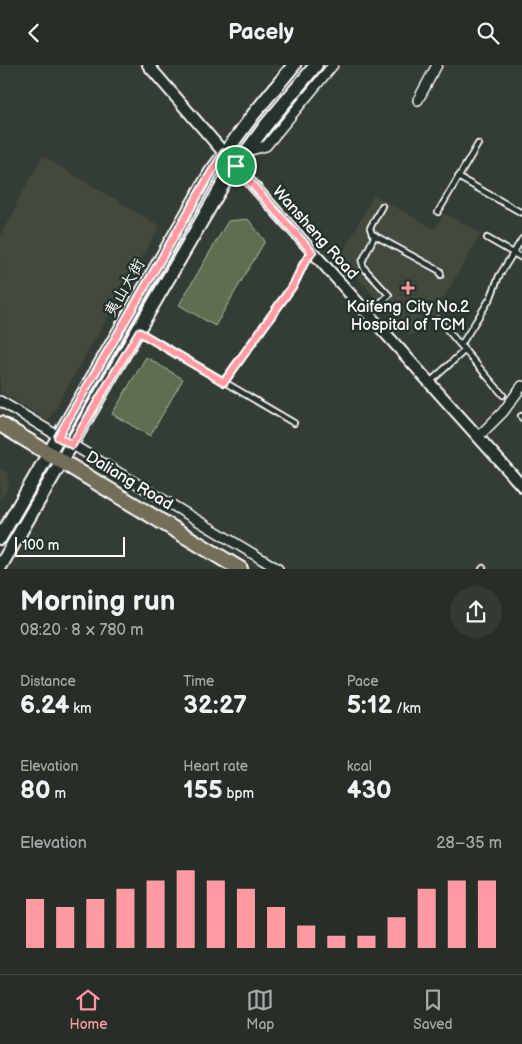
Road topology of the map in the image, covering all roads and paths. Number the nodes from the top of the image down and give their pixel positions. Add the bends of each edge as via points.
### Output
1 (148, 65) edge
2 (294, 65) edge
3 (316, 65) edge
4 (333, 65) edge
5 (436, 65) edge
6 (418, 100) dead end
7 (478, 144) dead end
8 (246, 151) junction
9 (224, 153) junction
10 (236, 166) junction
11 (458, 177) junction
12 (382, 206) dead end
13 (438, 212) dead end
14 (522, 213) edge
15 (375, 235) junction
16 (487, 238) dead end
17 (522, 239) edge
18 (312, 252) junction
19 (513, 253) junction
20 (522, 259) edge
21 (441, 275) dead end
22 (368, 314) junction
23 (438, 319) dead end
24 (139, 332) junction
25 (461, 345) junction
26 (465, 350) junction
27 (224, 382) junction
28 (429, 383) junction
29 (522, 387) edge
30 (503, 395) dead end
31 (0, 401) edge
32 (294, 423) dead end
33 (0, 424) edge
34 (0, 435) edge
35 (58, 437) junction
36 (478, 437) junction
37 (72, 445) junction
38 (46, 457) junction
39 (60, 465) junction
40 (522, 486) edge
41 (0, 538) edge
42 (0, 567) edge
43 (222, 569) edge
44 (240, 569) edge
45 (278, 569) edge

1 - 9 street, Wansheng Road
2 - 9 main road, 夷山大街
3 - 8 main road, 夷山大街
4 - 8 street via 266,146
5 - 6 street
7 - 11 lane
8 - 10 main road, 夷山大街
9 - 10 street, Wansheng Road
9 - 35 main road, 夷山大街
10 - 18 street, Wansheng Road
10 - 24 main road, 夷山大街
11 - 13 lane
11 - 14 lane
12 - 15 lane via 370,228
15 - 21 lane via 440,271
15 - 22 lane via 362,262 389,295
16 - 19 lane
17 - 19 lane
18 - 22 street, Wansheng Road
18 - 27 lane via 294,284
19 - 20 lane
19 - 25 lane
22 - 28 street, Wansheng Road
23 - 25 lane
24 - 27 lane
24 - 37 main road, 夷山大街
25 - 26 lane
26 - 28 lane
26 - 30 lane
27 - 32 lane
28 - 36 street, Wansheng Road
29 - 36 street
31 - 35 street
33 - 38 main road, Daliang Road
34 - 38 main road, Daliang Road
35 - 37 street
35 - 38 main road, 夷山大街
36 - 40 street, Wansheng Road
37 - 39 main road, 夷山大街
37 - 45 street
38 - 39 main road, Daliang Road
38 - 41 main road, 夷山大街
39 - 42 main road, 夷山大街
39 - 43 main road, Daliang Road
39 - 44 main road, Daliang Road

